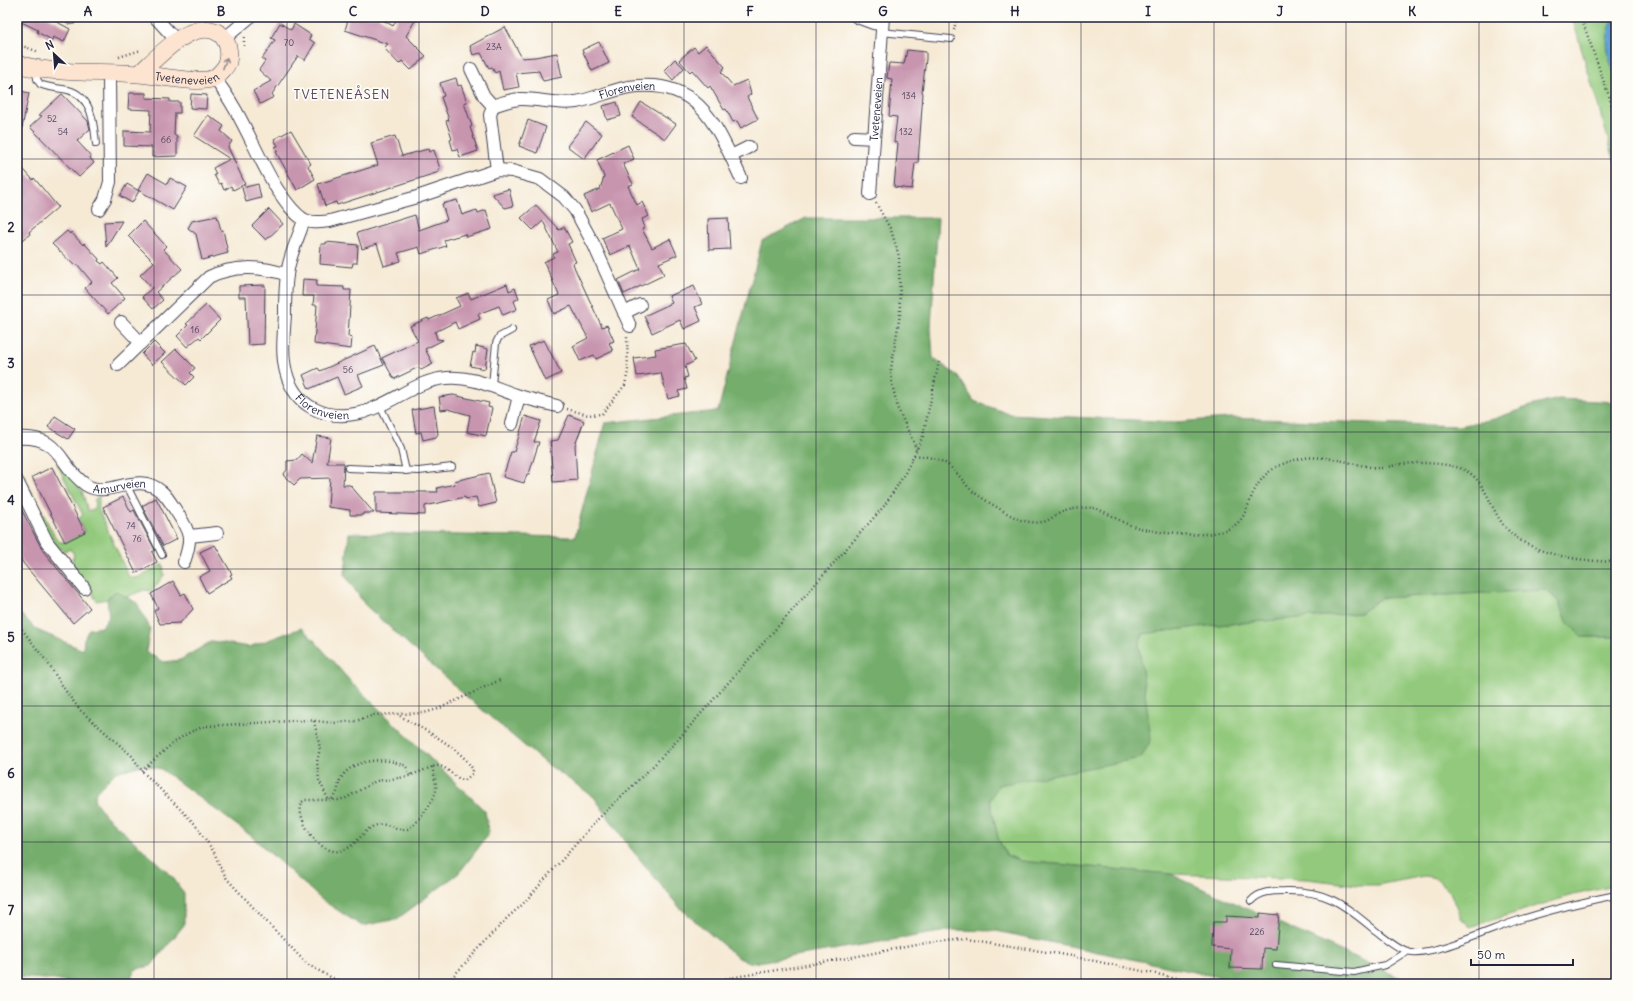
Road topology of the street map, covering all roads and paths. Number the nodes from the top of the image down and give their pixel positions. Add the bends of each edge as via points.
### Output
1 (155, 17) edge
2 (250, 17) edge
3 (857, 17) edge
4 (957, 17) edge
5 (1580, 17) edge
6 (882, 24) edge
7 (225, 38) junction
8 (951, 39) joint
9 (177, 41) junction
10 (17, 44) edge
11 (146, 48) dead end
12 (117, 57) dead end
13 (38, 61) junction
14 (17, 64) edge
15 (472, 69) dead end
16 (109, 74) junction
17 (139, 74) junction
18 (214, 78) junction
19 (493, 106) junction
20 (1616, 125) edge
21 (854, 137) dead end
22 (874, 138) junction
23 (96, 144) dead end
24 (749, 147) dead end
25 (731, 156) junction
26 (497, 170) junction
27 (741, 178) dead end
28 (870, 194) joint
29 (99, 209) dead end
30 (304, 220) junction
31 (287, 274) junction
32 (640, 305) dead end
33 (624, 313) junction
34 (121, 322) dead end
35 (630, 326) joint
36 (512, 330) dead end
37 (141, 343) junction
38 (939, 362) dead end
39 (118, 365) dead end
40 (492, 385) junction
41 (519, 396) junction
42 (380, 406) junction
43 (557, 406) joint
44 (512, 424) dead end
45 (17, 438) edge
46 (916, 450) junction
47 (914, 455) junction
48 (452, 467) dead end
49 (348, 468) dead end
50 (406, 471) junction
51 (17, 480) edge
52 (126, 484) junction
53 (217, 533) dead end
54 (190, 536) junction
55 (162, 554) dead end
56 (184, 562) dead end
57 (1616, 562) edge
58 (84, 588) dead end
59 (17, 623) edge
60 (500, 680) dead end
61 (399, 715) junction
62 (314, 721) junction
63 (432, 767) junction
64 (142, 771) junction
65 (411, 775) junction
66 (328, 799) junction
67 (332, 800) junction
68 (1616, 895) edge
69 (1251, 901) dead end
70 (1407, 951) junction
71 (1276, 965) dead end
72 (348, 984) edge
73 (446, 984) edge
74 (694, 984) edge
75 (1204, 984) edge

1 - 9 street
2 - 7 street
3 - 6 street
4 - 8 path
5 - 20 path via 1610,99
6 - 8 lane
6 - 22 street, Tveteneveien
7 - 9 street, Tveteneveien via 215,30 199,29
18 -> 7 street, Tveteneveien via 228,63
9 - 17 street, Tveteneveien
10 - 13 path
11 - 12 path via 134,54
13 - 14 street, Tveteneveien
13 - 16 street, Tveteneveien
13 - 23 lane via 37,79 40,84 69,90 83,100 90,110
15 - 19 street via 484,96
16 - 17 street, Tveteneveien
16 - 29 street via 110,182
17 - 18 street, Tveteneveien via 200,80
18 - 30 street via 226,93 272,181 290,207
19 - 25 street, Florenveien via 523,99 575,102 627,87 660,85 677,91 708,114
19 - 26 street via 490,115
21 - 22 street
22 - 28 street, Tveteneveien
24 - 25 street
25 - 27 street, Florenveien
26 - 30 street via 330,222
26 - 33 street via 512,170 540,179 564,197 575,210 588,234
28 - 46 path via 891,230 899,256 900,314 892,384 898,409
30 - 31 street, Florenveien
31 - 37 street via 256,268 218,273 198,288
31 - 42 street, Florenveien via 284,358 285,370 292,389 305,405 323,414 347,416
32 - 33 street
33 - 35 street
34 - 37 street
35 - 43 path via 626,341 628,371 625,385 602,414 588,414
36 - 40 lane via 499,337 496,343
37 - 39 street
38 - 46 path via 923,436
40 - 41 street, Florenveien
40 - 42 street, Florenveien via 465,378 444,378 418,386
41 - 43 street, Florenveien
41 - 44 street
42 - 50 lane via 401,449
45 - 52 street, Amurveien via 42,440 53,446 86,485 98,489
46 - 47 path
47 - 57 path via 936,458 949,465 979,497 1020,520 1044,522 1062,512 1093,508 1143,529 1206,534 1224,531 1237,525 1244,516 1253,490 1263,478 1274,468 1306,457 1381,468 1436,463 1456,466 1469,473 1484,487 1504,527 1523,541 1544,551 1582,561
47 - 73 path via 885,505 683,734 599,818 522,905
48 - 50 lane via 430,471
49 - 50 lane
51 - 58 street via 47,542
52 - 54 street, Amurveien via 141,482 162,492
52 - 55 lane
53 - 54 street
54 - 56 street via 190,546
59 - 64 path via 80,710 122,746
60 - 61 path via 438,709
61 - 62 path via 374,715 356,721 334,723
61 - 63 path via 439,738 473,770 465,780 460,780 443,766
62 - 64 path via 206,726 183,735
62 - 66 path via 320,748 317,762 318,780
63 - 65 path
63 - 66 path via 436,784 435,794 414,826 400,829 388,824 375,826 344,850 334,851 314,840 306,829 300,813 302,802 305,800
64 - 72 path via 194,824 214,852 228,879 307,964
65 - 67 path via 376,781 346,798
65 - 67 path via 405,765 391,762 365,762 355,765 340,780 336,796
66 - 67 path
68 - 70 lane via 1571,904 1523,918 1437,948
69 - 70 lane via 1257,895 1271,891 1308,891 1323,894 1392,944
70 - 71 lane via 1385,965 1354,972
74 - 75 path via 842,960 926,943 967,939 1070,956

